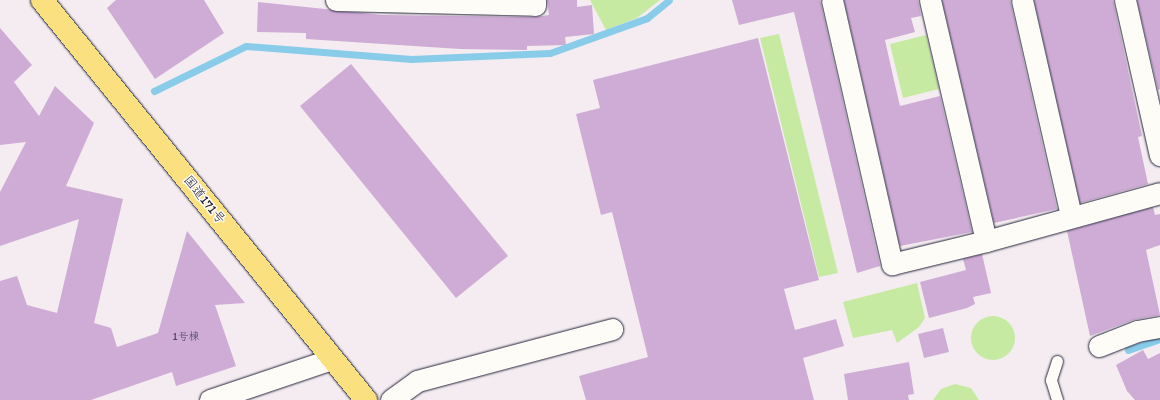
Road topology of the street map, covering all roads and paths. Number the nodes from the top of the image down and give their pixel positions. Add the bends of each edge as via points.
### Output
1 (42, 0) edge
2 (336, 0) edge
3 (535, 0) edge
4 (832, 0) edge
5 (930, 0) edge
6 (1022, 0) edge
7 (1125, 0) edge
8 (1155, 110) edge
9 (1160, 155) edge
10 (1160, 193) edge
11 (1072, 216) junction
12 (986, 241) junction
13 (1160, 327) edge
14 (612, 329) dead end
15 (1099, 346) dead end
16 (332, 358) junction
17 (1057, 361) dead end
18 (210, 400) edge
19 (366, 400) edge
20 (391, 400) edge
21 (1057, 400) edge

1 - 16 highway, 国道171号
2 - 3 street via 535,5
4 - 12 street via 892,264
5 - 12 street
6 - 11 street
7 - 8 street
8 - 9 street
10 - 11 street
11 - 12 street
13 - 15 street via 1137,331
14 - 20 street via 417,381
16 - 18 street
16 - 19 highway, 国道171号
17 - 21 lane via 1051,380

